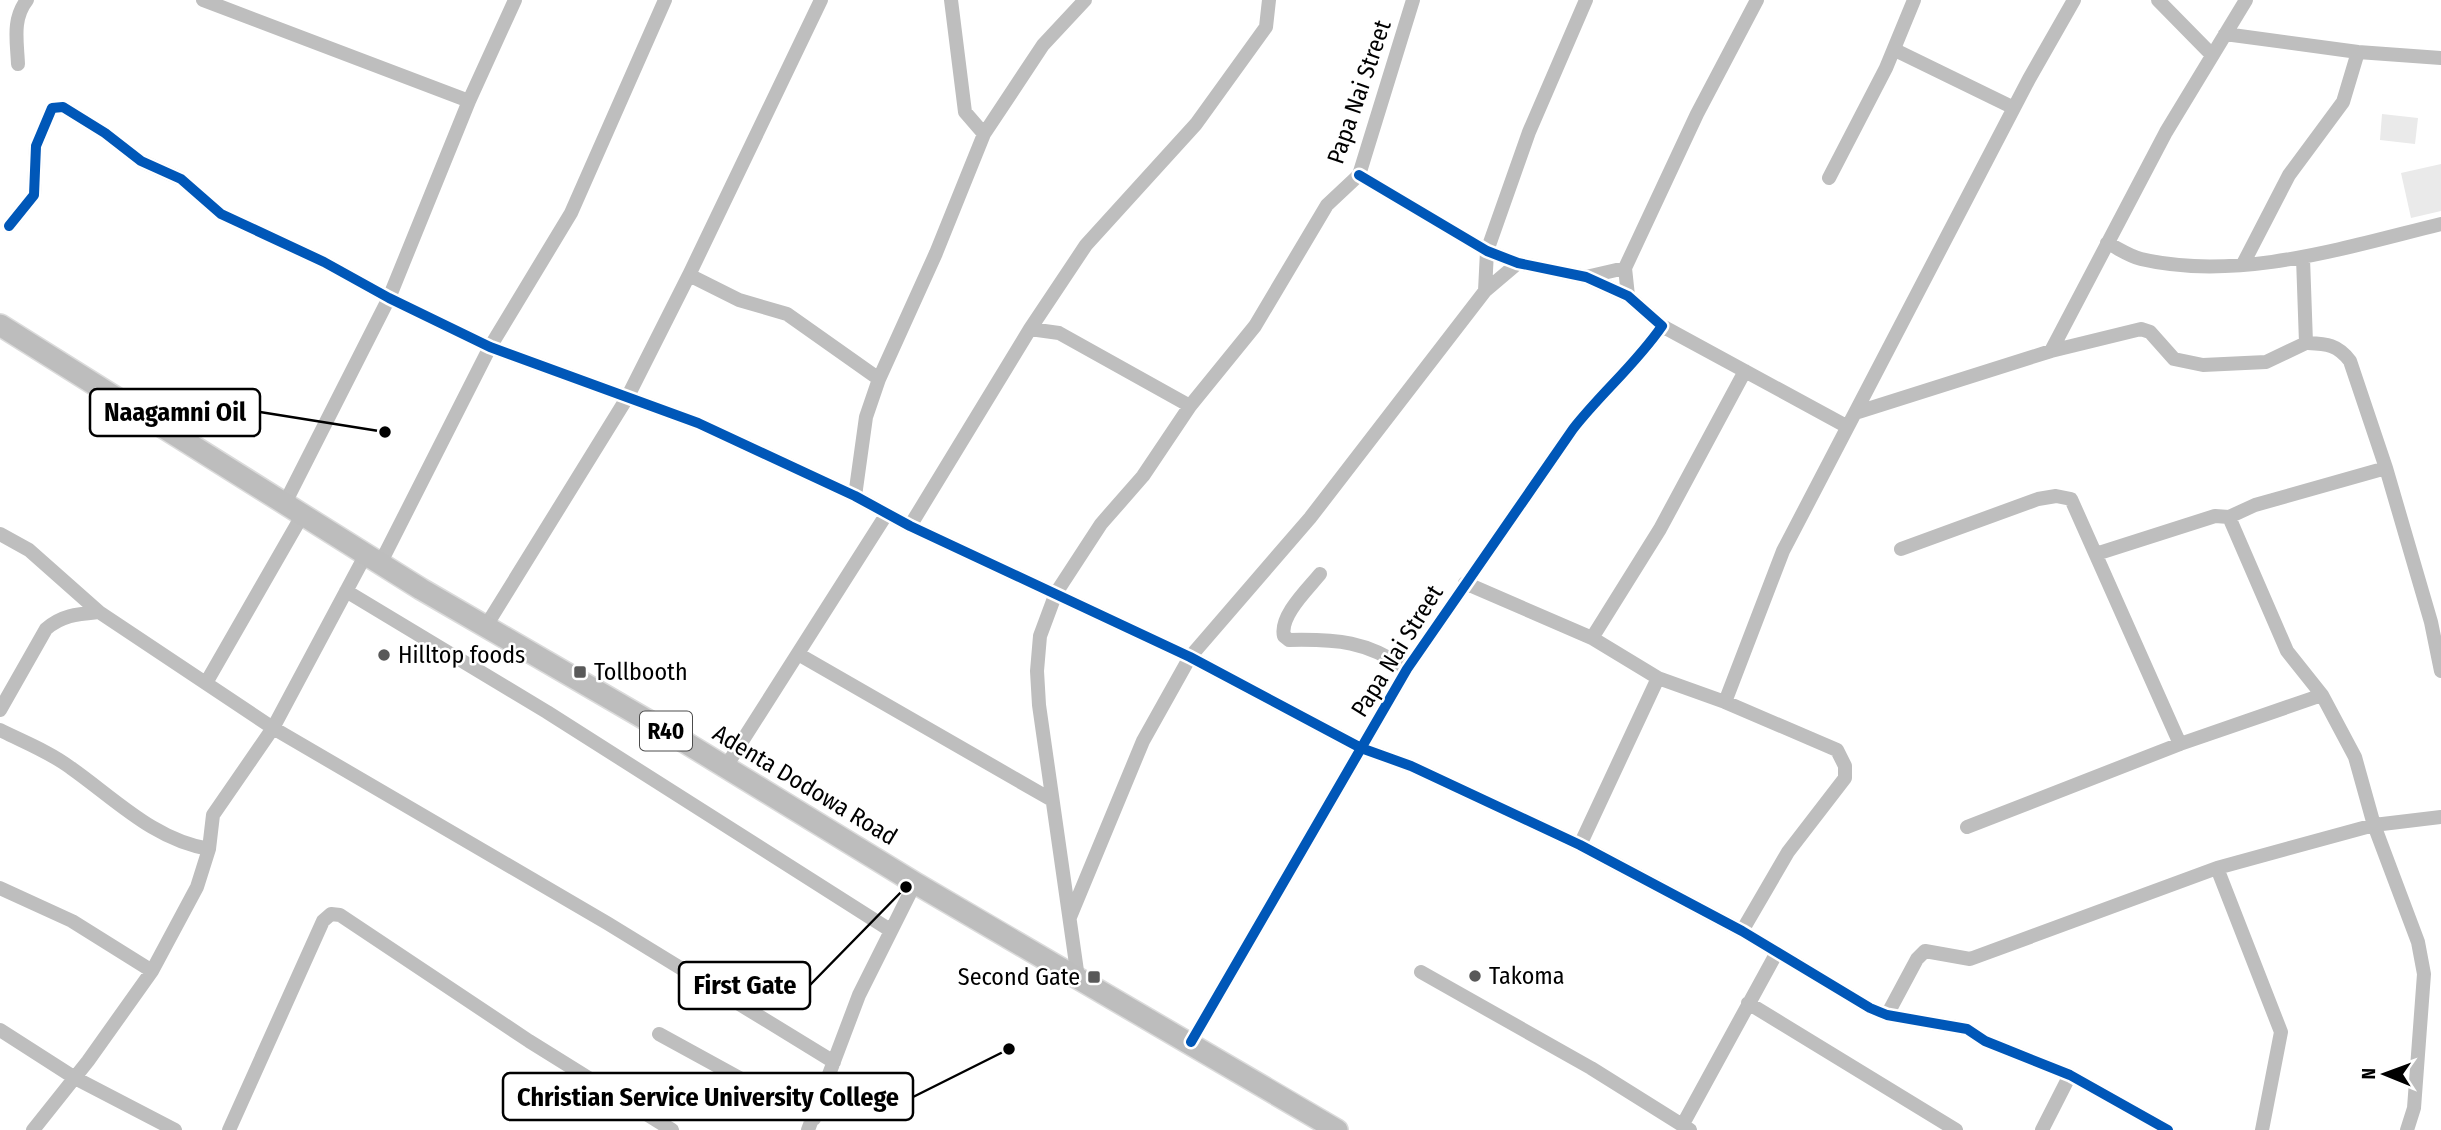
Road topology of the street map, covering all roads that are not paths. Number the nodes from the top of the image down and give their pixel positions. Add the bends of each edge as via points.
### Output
1 (27, 0) edge
2 (203, 0) edge
3 (514, 0) edge
4 (665, 0) edge
5 (821, 0) edge
6 (951, 0) edge
7 (1085, 0) edge
8 (1269, 0) edge
9 (1413, 0) edge
10 (1586, 0) edge
11 (1757, 0) edge
12 (1914, 0) edge
13 (2074, 0) edge
14 (2158, 0) edge
15 (2246, 0) edge
16 (2225, 34) junction
17 (1895, 50) junction
18 (2358, 52) junction
19 (2212, 55) junction
20 (2441, 58) edge
21 (18, 64) dead end
22 (469, 101) junction
23 (2014, 108) junction
24 (984, 134) junction
25 (1359, 175) junction
26 (1829, 178) dead end
27 (2441, 224) edge
28 (9, 226) dead end
29 (2107, 243) junction
30 (1487, 251) junction
31 (2303, 258) junction
32 (1518, 263) junction
33 (2244, 264) junction
34 (1625, 268) junction
35 (689, 275) junction
36 (1586, 276) junction
37 (1485, 291) junction
38 (1628, 296) junction
39 (389, 298) junction
40 (1045, 306) junction
41 (0, 325) edge
42 (1662, 326) junction
43 (1030, 329) junction
44 (1059, 333) junction
45 (2306, 343) junction
46 (490, 347) junction
47 (2051, 351) junction
48 (1745, 371) junction
49 (879, 379) junction
50 (627, 397) junction
51 (1190, 406) junction
52 (1855, 413) junction
53 (1846, 426) junction
54 (2386, 468) junction
55 (855, 496) junction
56 (285, 503) junction
57 (303, 514) junction
58 (886, 514) junction
59 (2229, 517) junction
60 (910, 526) junction
61 (0, 534) edge
62 (1901, 549) dead end
63 (2096, 554) junction
64 (373, 559) junction
65 (1320, 574) dead end
66 (1465, 583) junction
67 (346, 591) junction
68 (1056, 593) junction
69 (99, 612) junction
70 (486, 626) junction
71 (1592, 638) junction
72 (798, 654) junction
73 (1190, 657) junction
74 (1408, 669) junction
75 (2441, 671) edge
76 (1658, 678) junction
77 (206, 683) junction
78 (2322, 695) junction
79 (1725, 702) junction
80 (0, 710) edge
81 (273, 729) junction
82 (0, 730) edge
83 (2180, 744) junction
84 (1361, 748) junction
85 (724, 768) junction
86 (1052, 800) junction
87 (2441, 817) edge
88 (2374, 825) junction
89 (1967, 827) dead end
90 (1580, 845) junction
91 (209, 849) junction
92 (2217, 868) junction
93 (915, 883) junction
94 (0, 888) edge
95 (1069, 919) junction
96 (890, 930) junction
97 (1742, 931) junction
98 (1776, 954) junction
99 (152, 971) junction
100 (1421, 972) dead end
101 (1078, 978) junction
102 (1748, 1003) junction
103 (1887, 1015) junction
104 (0, 1030) edge
105 (659, 1034) dead end
106 (1191, 1042) junction
107 (834, 1062) junction
108 (2070, 1075) junction
109 (75, 1078) junction
110 (811, 1124) edge
111 (1686, 1127) edge
112 (33, 1130) edge
113 (176, 1130) edge
114 (229, 1130) edge
115 (672, 1130) edge
116 (1337, 1130) edge
117 (1956, 1130) edge
118 (2042, 1130) edge
119 (2168, 1130) edge
120 (2262, 1130) edge
121 (2407, 1130) edge

1 - 21 street via 16,28
2 - 22 street
3 - 22 street
4 - 46 street via 571,213
5 - 35 street
6 - 24 street via 965,112
7 - 24 street via 1043,45
8 - 40 street via 1266,27 1196,124 1112,214
9 - 25 street, Papa Nai Street
10 - 30 street via 1529,132
11 - 34 street
12 - 17 street
13 - 23 street
14 - 19 street
15 - 16 street
16 - 18 street
16 - 19 street
17 - 23 street
17 - 26 street
18 - 20 street
18 - 33 street via 2343,102 2289,176
19 - 29 street
22 - 39 street
23 - 52 street
24 - 49 street
25 - 30 street
25 - 51 street, Papa Nai Street via 1327,205 1273,301
27 - 31 street
28 - 39 street via 34,195 36,146 52,108 64,107 141,162 189,184 221,214
29 - 33 street via 2138,258 2172,264
29 - 47 street
30 - 32 street
30 - 37 street
31 - 33 street
31 - 45 street
32 - 36 street
32 - 37 street
34 - 36 street
34 - 38 street
35 - 49 street via 738,300 787,314
35 - 50 street
36 - 38 street
37 - 73 street via 1310,518
38 - 42 street
39 - 46 street
39 - 56 street
40 - 43 street
40 - 44 street
41 - 56 main road, Adenta Dodowa Road / R40
42 - 48 street
42 - 66 street, Papa Nai Street via 1636,362 1573,429
43 - 44 street
43 - 60 street
44 - 51 street
45 - 47 street via 2266,362 2221,365 2178,361 2150,332 2141,329
45 - 54 street via 2330,344 2350,361
46 - 50 street
46 - 64 street
47 - 52 street
48 - 53 street
48 - 71 street via 1660,529
49 - 55 street via 866,417
50 - 55 street via 698,423
50 - 70 street
51 - 68 street, Papa Nai Street via 1143,477 1087,543
52 - 53 street
53 - 79 street via 1783,551
54 - 59 street via 2255,505
54 - 75 street
55 - 58 street
56 - 57 main road, Adenta Dodowa Road / R40
57 - 64 main road, Adenta Dodowa Road / R40
57 - 77 street
58 - 60 street
58 - 72 street
59 - 63 street via 2215,516
59 - 78 street via 2287,651
60 - 68 street
61 - 69 street via 29,550
62 - 63 street via 2056,496 2071,499
63 - 83 street
64 - 67 street
64 - 70 main road, Adenta Dodowa Road / R40
65 - 74 street via 1286,619 1284,636 1355,643
66 - 71 street
66 - 74 street, Papa Nai Street
67 - 81 street
67 - 96 street via 547,712
68 - 73 street
68 - 86 street, Papa Nai Street via 1040,636 1037,671
69 - 77 street
69 - 80 street via 71,614 46,629
70 - 85 main road, Adenta Dodowa Road / R40
71 - 76 street
72 - 85 street
72 - 86 street
73 - 84 street
73 - 95 street via 1134,762
74 - 84 street, Papa Nai Street
76 - 79 street
76 - 90 street
77 - 81 street
78 - 83 street
78 - 88 street via 2355,757
79 - 97 street via 1837,750 1845,766 1845,778 1788,852
81 - 91 street via 214,815
81 - 107 street via 607,923
82 - 91 street via 71,767 154,828 189,846
83 - 89 street
84 - 90 street via 1411,765
84 - 106 street, Papa Nai Street
85 - 93 main road, Adenta Dodowa Road / R40
86 - 95 street, Papa Nai Street
87 - 88 street
88 - 92 street
88 - 121 street via 2410,918 2424,974 2414,1108
90 - 97 street
91 - 99 street via 197,887
92 - 103 street via 1970,959 1931,950 1921,953
92 - 120 street via 2281,1032
93 - 96 street
93 - 101 main road, Adenta Dodowa Road / R40
94 - 99 street via 72,921
95 - 101 street, Papa Nai Street
96 - 107 street
97 - 98 street
98 - 102 street
98 - 103 street
99 - 109 street
100 - 111 street
101 - 106 main road, Adenta Dodowa Road / R40
102 - 111 street
102 - 117 street
103 - 108 street via 1958,1026
104 - 109 street
105 - 110 street
106 - 116 main road, Adenta Dodowa Road / R40
107 - 110 street
108 - 118 street
108 - 119 street
109 - 112 street
109 - 113 street
114 - 115 street via 323,921 331,914 340,915

